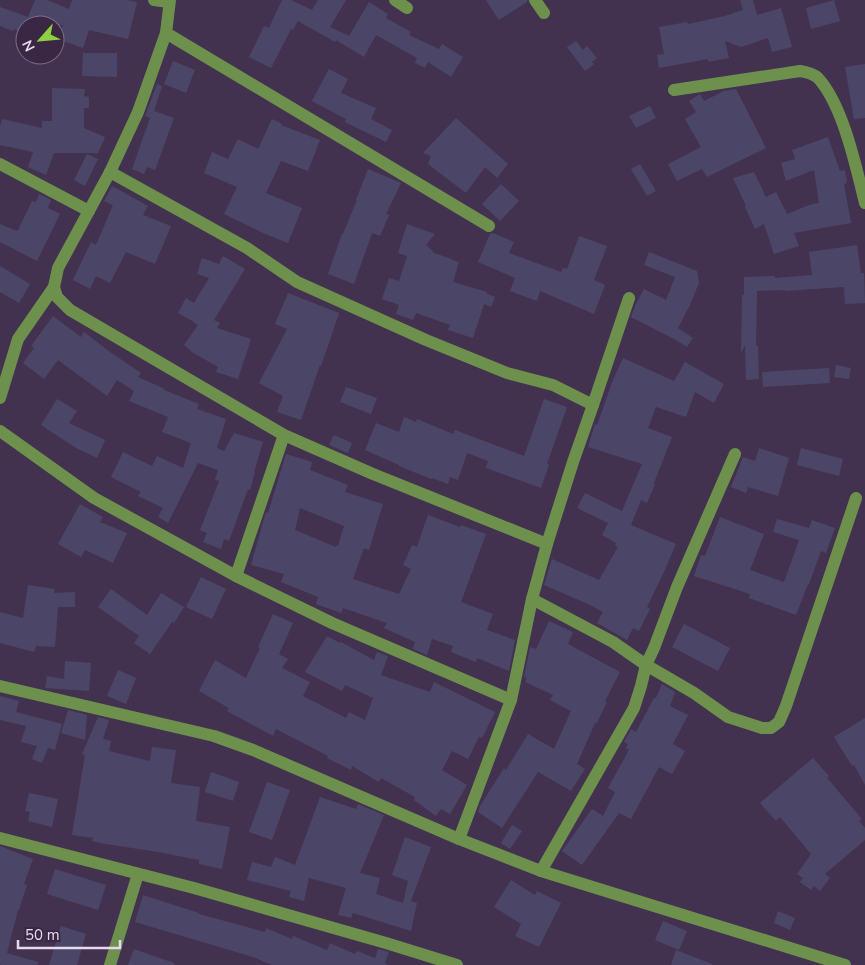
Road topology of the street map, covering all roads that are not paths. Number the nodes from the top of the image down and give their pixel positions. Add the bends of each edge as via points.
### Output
1 (154, 0) edge
2 (395, 0) edge
3 (535, 0) edge
4 (170, 1) edge
5 (407, 8) dead end
6 (544, 12) dead end
7 (166, 33) junction
8 (674, 90) dead end
9 (0, 164) edge
10 (110, 172) junction
11 (865, 203) edge
12 (88, 211) junction
13 (489, 226) dead end
14 (54, 287) junction
15 (629, 298) dead end
16 (0, 398) edge
17 (593, 405) junction
18 (0, 431) edge
19 (284, 435) junction
20 (735, 454) dead end
21 (856, 498) dead end
22 (547, 544) junction
23 (236, 576) junction
24 (532, 599) junction
25 (646, 665) junction
26 (0, 686) edge
27 (511, 700) junction
28 (0, 838) edge
29 (459, 839) junction
30 (541, 871) junction
31 (138, 874) junction
32 (110, 965) edge
33 (457, 965) edge
34 (845, 965) edge

1 - 4 street
2 - 5 street
3 - 6 street
4 - 7 street
7 - 10 street via 138,112
7 - 13 street
8 - 11 street via 800,71 816,76 832,97 848,138
9 - 12 street
10 - 12 street
10 - 17 street via 247,248 297,282 426,340 506,373 553,385
12 - 14 street via 58,268
14 - 16 street via 18,339
14 - 19 street via 57,298 70,310
15 - 17 street
17 - 22 street
18 - 23 street via 94,498
19 - 22 street
19 - 23 street
20 - 25 street
21 - 25 street via 779,722 771,728 762,728 728,717
22 - 24 street
23 - 27 street via 332,623
24 - 25 street via 613,642
24 - 27 street
25 - 30 street via 634,708
26 - 29 street via 214,736
27 - 29 street
28 - 31 street
29 - 30 street
30 - 34 street
31 - 32 street
31 - 33 street

